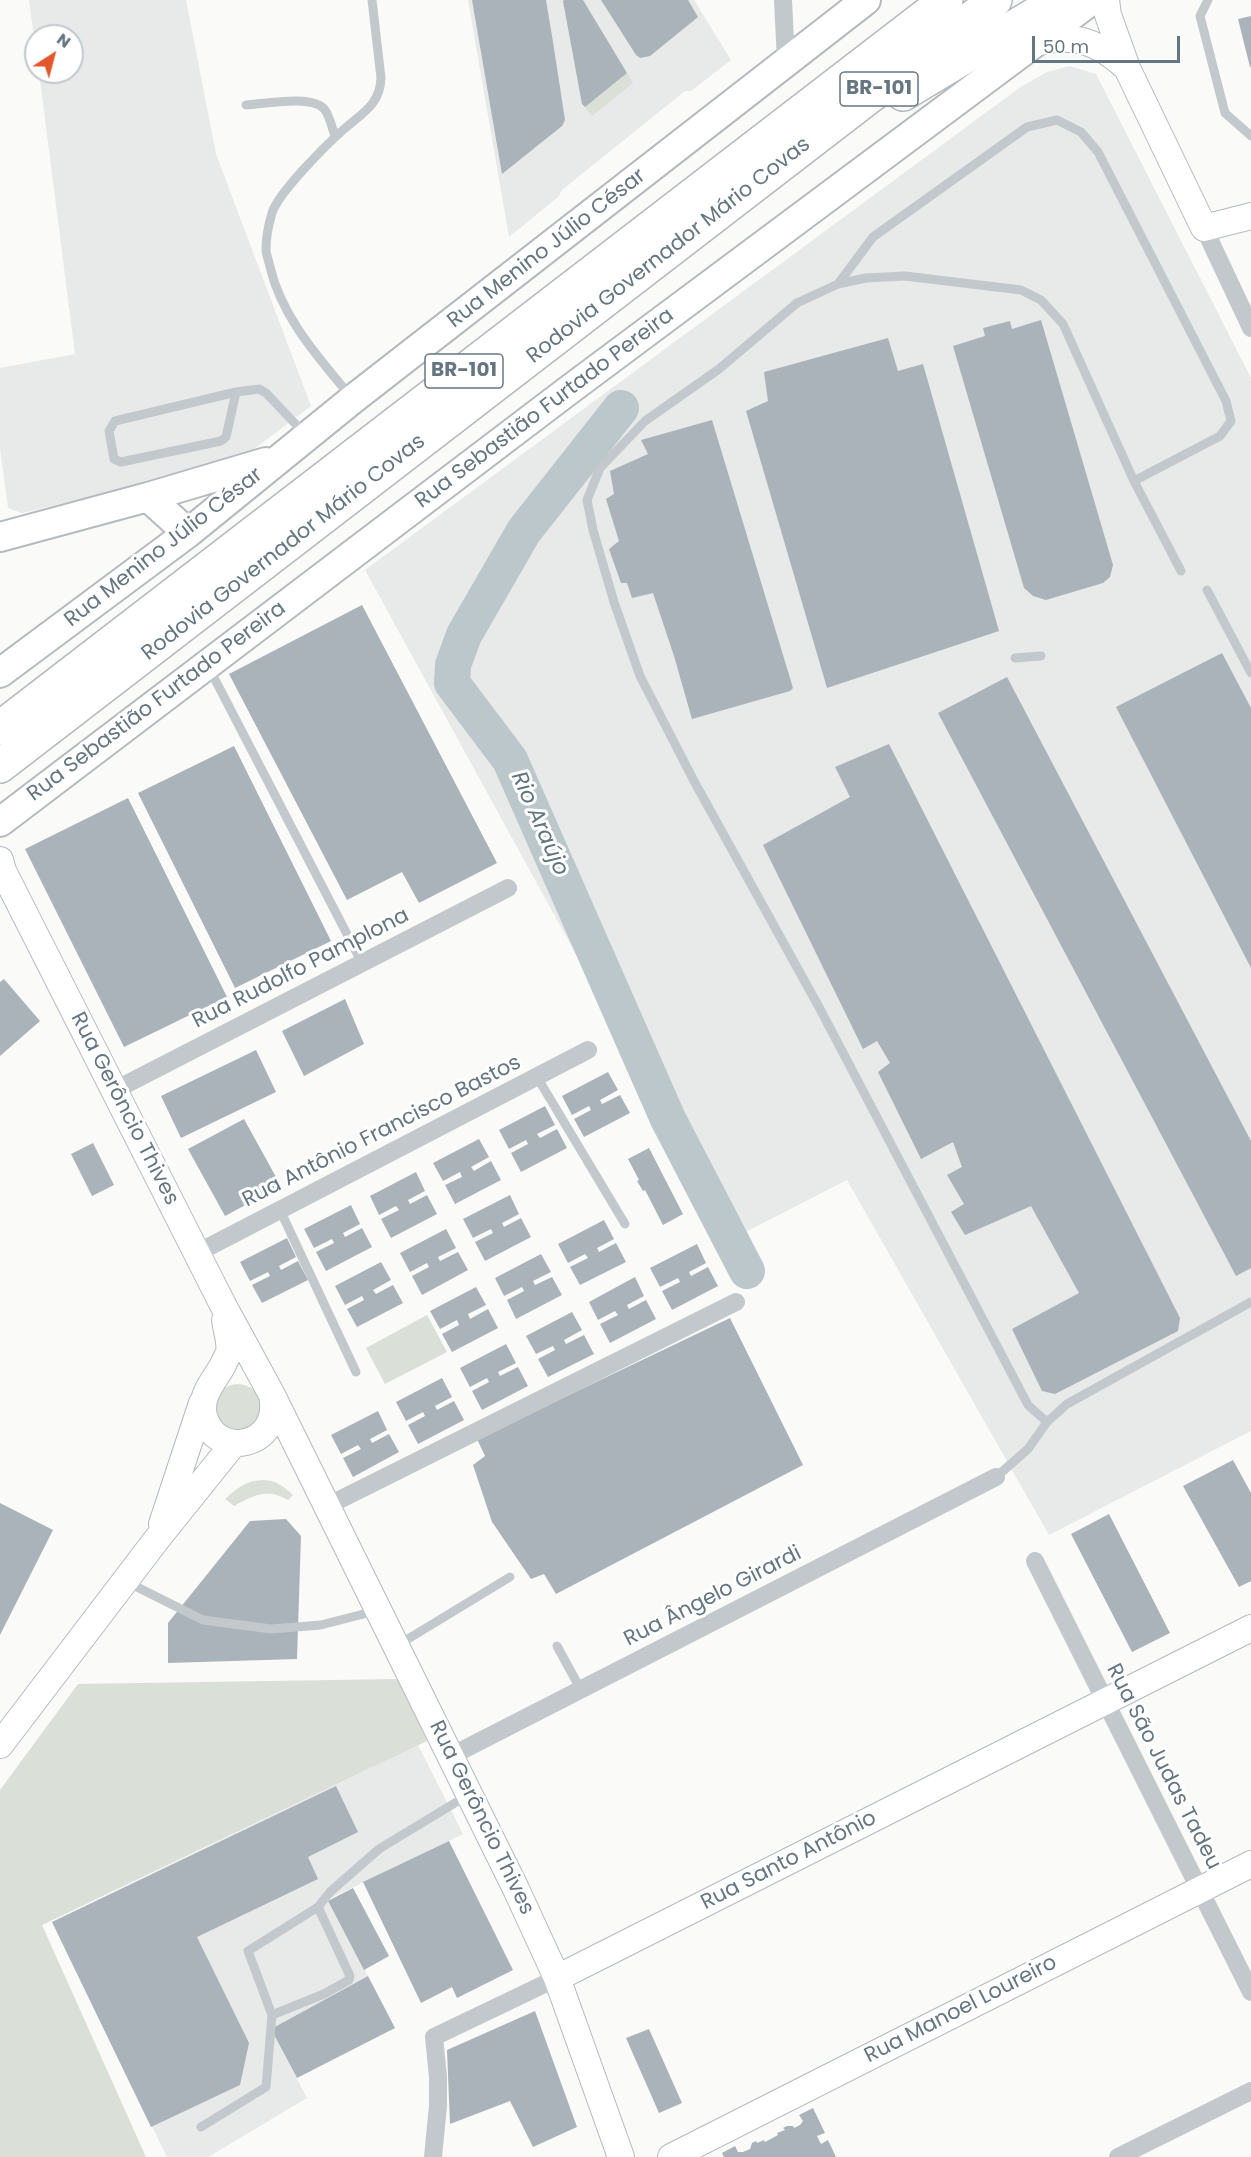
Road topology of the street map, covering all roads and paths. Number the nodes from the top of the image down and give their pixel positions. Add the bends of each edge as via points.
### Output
1 (372, 0) edge
2 (783, 0) edge
3 (866, 0) edge
4 (946, 0) edge
5 (995, 0) edge
6 (1059, 0) edge
7 (1092, 0) edge
8 (1106, 0) edge
9 (1209, 0) edge
10 (1035, 43) junction
11 (786, 62) junction
12 (1127, 68) junction
13 (246, 105) dead end
14 (335, 136) junction
15 (1251, 136) edge
16 (763, 178) junction
17 (1251, 216) edge
18 (1203, 228) junction
19 (838, 284) junction
20 (1251, 328) edge
21 (236, 392) junction
22 (353, 399) junction
23 (307, 436) junction
24 (281, 457) junction
25 (1134, 481) junction
26 (148, 497) junction
27 (188, 533) junction
28 (0, 537) edge
29 (1181, 571) dead end
30 (1207, 590) dead end
31 (1041, 656) dead end
32 (1015, 658) dead end
33 (207, 664) junction
34 (0, 673) edge
35 (1251, 673) edge
36 (0, 728) edge
37 (1, 765) edge
38 (0, 822) edge
39 (1, 867) edge
40 (508, 888) dead end
41 (0, 900) edge
42 (25, 914) junction
43 (362, 963) junction
44 (588, 1050) dead end
45 (537, 1077) junction
46 (115, 1090) junction
47 (280, 1210) junction
48 (626, 1224) dead end
49 (197, 1253) junction
50 (736, 1302) dead end
51 (1251, 1302) edge
52 (223, 1305) junction
53 (356, 1372) dead end
54 (268, 1390) junction
55 (208, 1392) junction
56 (1047, 1422) junction
57 (246, 1440) junction
58 (996, 1477) joint
59 (323, 1497) junction
60 (158, 1539) junction
61 (1035, 1562) dead end
62 (510, 1577) dead end
63 (125, 1581) junction
64 (378, 1610) junction
65 (1251, 1628) edge
66 (396, 1646) junction
67 (557, 1646) dead end
68 (581, 1690) junction
69 (1106, 1701) junction
70 (0, 1745) edge
71 (451, 1756) junction
72 (470, 1793) junction
73 (1251, 1864) edge
74 (1200, 1890) junction
75 (318, 1907) junction
76 (557, 1978) junction
77 (1251, 1992) edge
78 (272, 2015) junction
79 (1251, 2091) edge
80 (201, 2127) dead end
81 (433, 2157) edge
82 (621, 2157) edge
83 (671, 2157) edge
84 (1118, 2157) edge

1 - 14 lane via 381,89 377,100
2 - 11 street
3 - 11 main road, Rua Menino Júlio César
4 - 36 highway, Rodovia Governador Mário Covas / BR-101
5 - 16 highway, Rodovia Governador Mário Covas / BR-101
6 - 16 highway
7 - 10 main road, Rua Sebastião Furtado Pereira
8 - 12 main road
9 - 15 lane via 1200,16 1225,113
10 - 12 main road via 1053,38 1074,39 1112,54
10 - 33 main road, Rua Sebastião Furtado Pereira
11 - 22 main road, Rua Menino Júlio César
12 - 18 main road
13 - 14 lane via 308,101 320,104 327,111
14 - 22 lane via 272,211 266,250 274,285 291,320
16 - 37 highway, Rodovia Governador Mário Covas / BR-101
17 - 18 main road
18 - 20 street
19 - 25 lane via 905,276 1021,290 1041,300 1063,324
19 - 25 lane via 873,237 1027,127 1057,120 1081,132 1098,152 1226,401 1231,421 1220,436
19 - 56 lane via 797,303 718,369 645,421 600,468 586,500 614,602 646,686 1028,1405
21 - 21 lane via 115,421 109,431 114,459 121,462 221,441 226,437
21 - 23 lane via 259,389 266,393
22 - 23 main road, Rua Menino Júlio César
23 - 24 main road, Rua Menino Júlio César
24 - 26 main road
24 - 27 main road, Rua Menino Júlio César
25 - 29 lane
26 - 27 main road
26 - 28 main road
27 - 34 main road, Rua Menino Júlio César
30 - 35 lane
31 - 32 lane
33 - 38 main road, Rua Sebastião Furtado Pereira
33 - 43 lane
39 - 42 main road, Rua Gerôncio Thives
40 - 43 street, Rua Rudolfo Pamplona
41 - 42 main road
42 - 46 main road, Rua Gerôncio Thives
43 - 46 street, Rua Rudolfo Pamplona
44 - 45 street, Rua Antônio Francisco Bastos
45 - 47 street, Rua Antônio Francisco Bastos
45 - 48 lane
46 - 49 main road, Rua Gerôncio Thives
47 - 49 street, Rua Antônio Francisco Bastos
47 - 53 lane
49 - 52 main road, Rua Gerôncio Thives
50 - 59 street
51 - 56 lane via 1067,1404
52 - 54 main road, Rua Gerôncio Thives
52 - 55 main road via 229,1353
54 - 55 main road via 256,1377 238,1372 220,1377
54 - 57 main road via 274,1407 272,1419 267,1430
54 - 59 main road, Rua Gerôncio Thives
55 - 57 main road via 203,1412 213,1433 223,1440
55 - 60 main road
56 - 58 lane via 1028,1449
57 - 59 main road via 274,1440
57 - 60 main road
58 - 68 street, Rua Ângelo Girardi
59 - 64 main road, Rua Gerôncio Thives
60 - 63 main road
61 - 69 street, Rua São Judas Tadeu
62 - 66 lane
63 - 64 lane via 203,1620 271,1629 321,1625
63 - 70 main road
64 - 66 main road, Rua Gerôncio Thives
65 - 69 main road, Rua Santo Antônio
66 - 71 main road, Rua Gerôncio Thives
67 - 68 lane
68 - 71 street, Rua Ângelo Girardi
69 - 74 street, Rua São Judas Tadeu
69 - 76 main road, Rua Santo Antônio
71 - 72 main road, Rua Gerôncio Thives
72 - 75 lane via 379,1849
72 - 76 main road, Rua Gerôncio Thives
73 - 74 main road, Rua Manoel Loureiro
74 - 77 street, Rua São Judas Tadeu
74 - 83 main road, Rua Manoel Loureiro
75 - 78 lane via 248,1951
75 - 78 lane via 349,1980
76 - 81 street, Rua Santo Antônio via 434,2037 438,2106
76 - 82 main road, Rua Gerôncio Thives
78 - 80 lane via 266,2087
79 - 84 street

